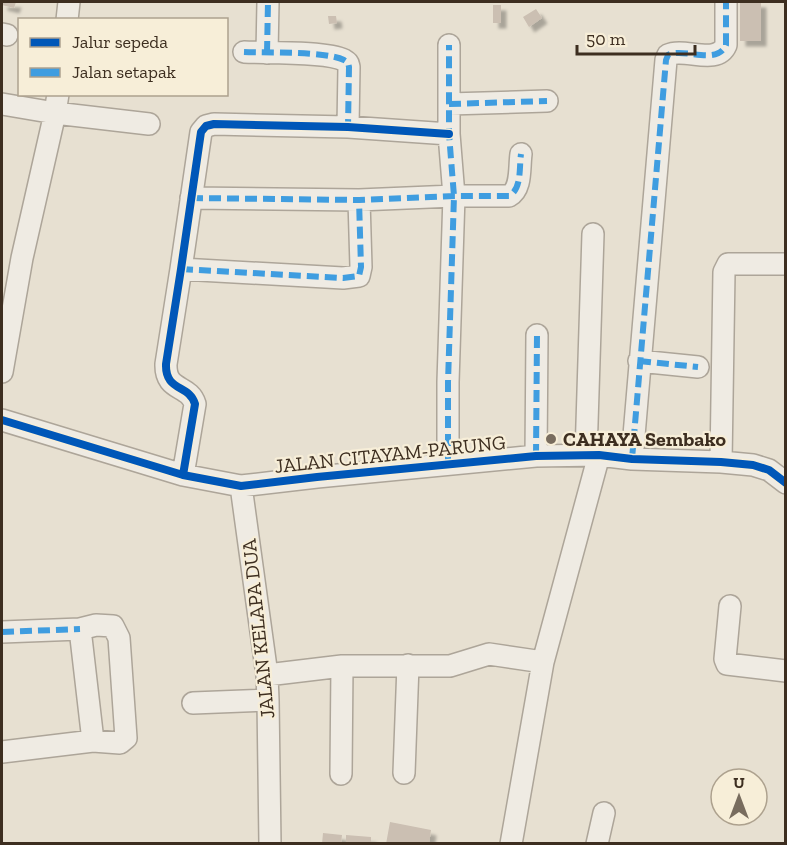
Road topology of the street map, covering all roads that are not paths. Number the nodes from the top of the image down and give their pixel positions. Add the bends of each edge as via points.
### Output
1 (69, 2) edge
2 (268, 2) edge
3 (726, 2) edge
4 (67, 18) edge
5 (449, 45) dead end
6 (244, 52) dead end
7 (267, 53) junction
8 (547, 101) dead end
9 (2, 104) edge
10 (56, 104) edge
11 (449, 104) junction
12 (148, 124) dead end
13 (348, 127) junction
14 (449, 134) junction
15 (520, 154) dead end
16 (454, 196) junction
17 (191, 198) junction
18 (359, 200) junction
19 (593, 234) dead end
20 (786, 264) edge
21 (181, 269) junction
22 (537, 335) dead end
23 (639, 361) junction
24 (698, 367) dead end
25 (2, 372) edge
26 (2, 420) edge
27 (593, 455) junction
28 (536, 456) junction
29 (632, 459) junction
30 (721, 462) junction
31 (448, 464) junction
32 (183, 475) junction
33 (786, 483) edge
34 (241, 486) junction
35 (730, 606) dead end
36 (80, 628) junction
37 (2, 632) edge
38 (543, 662) junction
39 (408, 665) junction
40 (342, 666) junction
41 (786, 671) edge
42 (267, 675) junction
43 (268, 700) junction
44 (193, 703) dead end
45 (93, 741) junction
46 (2, 752) edge
47 (404, 773) dead end
48 (341, 774) dead end
49 (604, 813) dead end
50 (270, 843) edge
51 (511, 843) edge
52 (597, 843) edge

1 - 4 street
2 - 7 street
3 - 23 street via 726,45 720,54 673,53 666,60
5 - 11 street
6 - 7 street
7 - 13 street via 315,54 345,61 349,68
8 - 11 street
9 - 10 street
10 - 12 street
10 - 25 street
11 - 14 street
13 - 14 street
13 - 17 street via 206,126 201,132
14 - 16 street
15 - 16 street via 518,188 514,193 503,197
16 - 18 street
16 - 31 street
17 - 18 street
17 - 21 street
18 - 21 street via 359,276
19 - 27 street
20 - 30 street via 728,264 724,272
21 - 32 street via 166,369 172,383 195,404
22 - 28 street
23 - 24 street
23 - 29 street
26 - 32 street, JALAN CITAYAM-PARUNG
27 - 28 street, JALAN CITAYAM-PARUNG
27 - 29 street, JALAN CITAYAM-PARUNG
27 - 38 street
28 - 31 street, JALAN CITAYAM-PARUNG
29 - 30 street, JALAN CITAYAM-PARUNG
30 - 33 street, JALAN CITAYAM-PARUNG via 769,470
31 - 34 street, JALAN CITAYAM-PARUNG
32 - 34 street, JALAN CITAYAM-PARUNG
34 - 42 street, JALAN KELAPA DUA
35 - 41 street via 727,664
36 - 37 street
36 - 45 street
36 - 45 street via 113,626 119,638 126,738 120,743
38 - 39 street via 489,654 455,665
38 - 51 street
39 - 40 street
39 - 47 street
40 - 42 street
40 - 48 street
42 - 43 street, JALAN KELAPA DUA
43 - 44 street
43 - 50 street, JALAN KELAPA DUA
45 - 46 street
49 - 52 street

